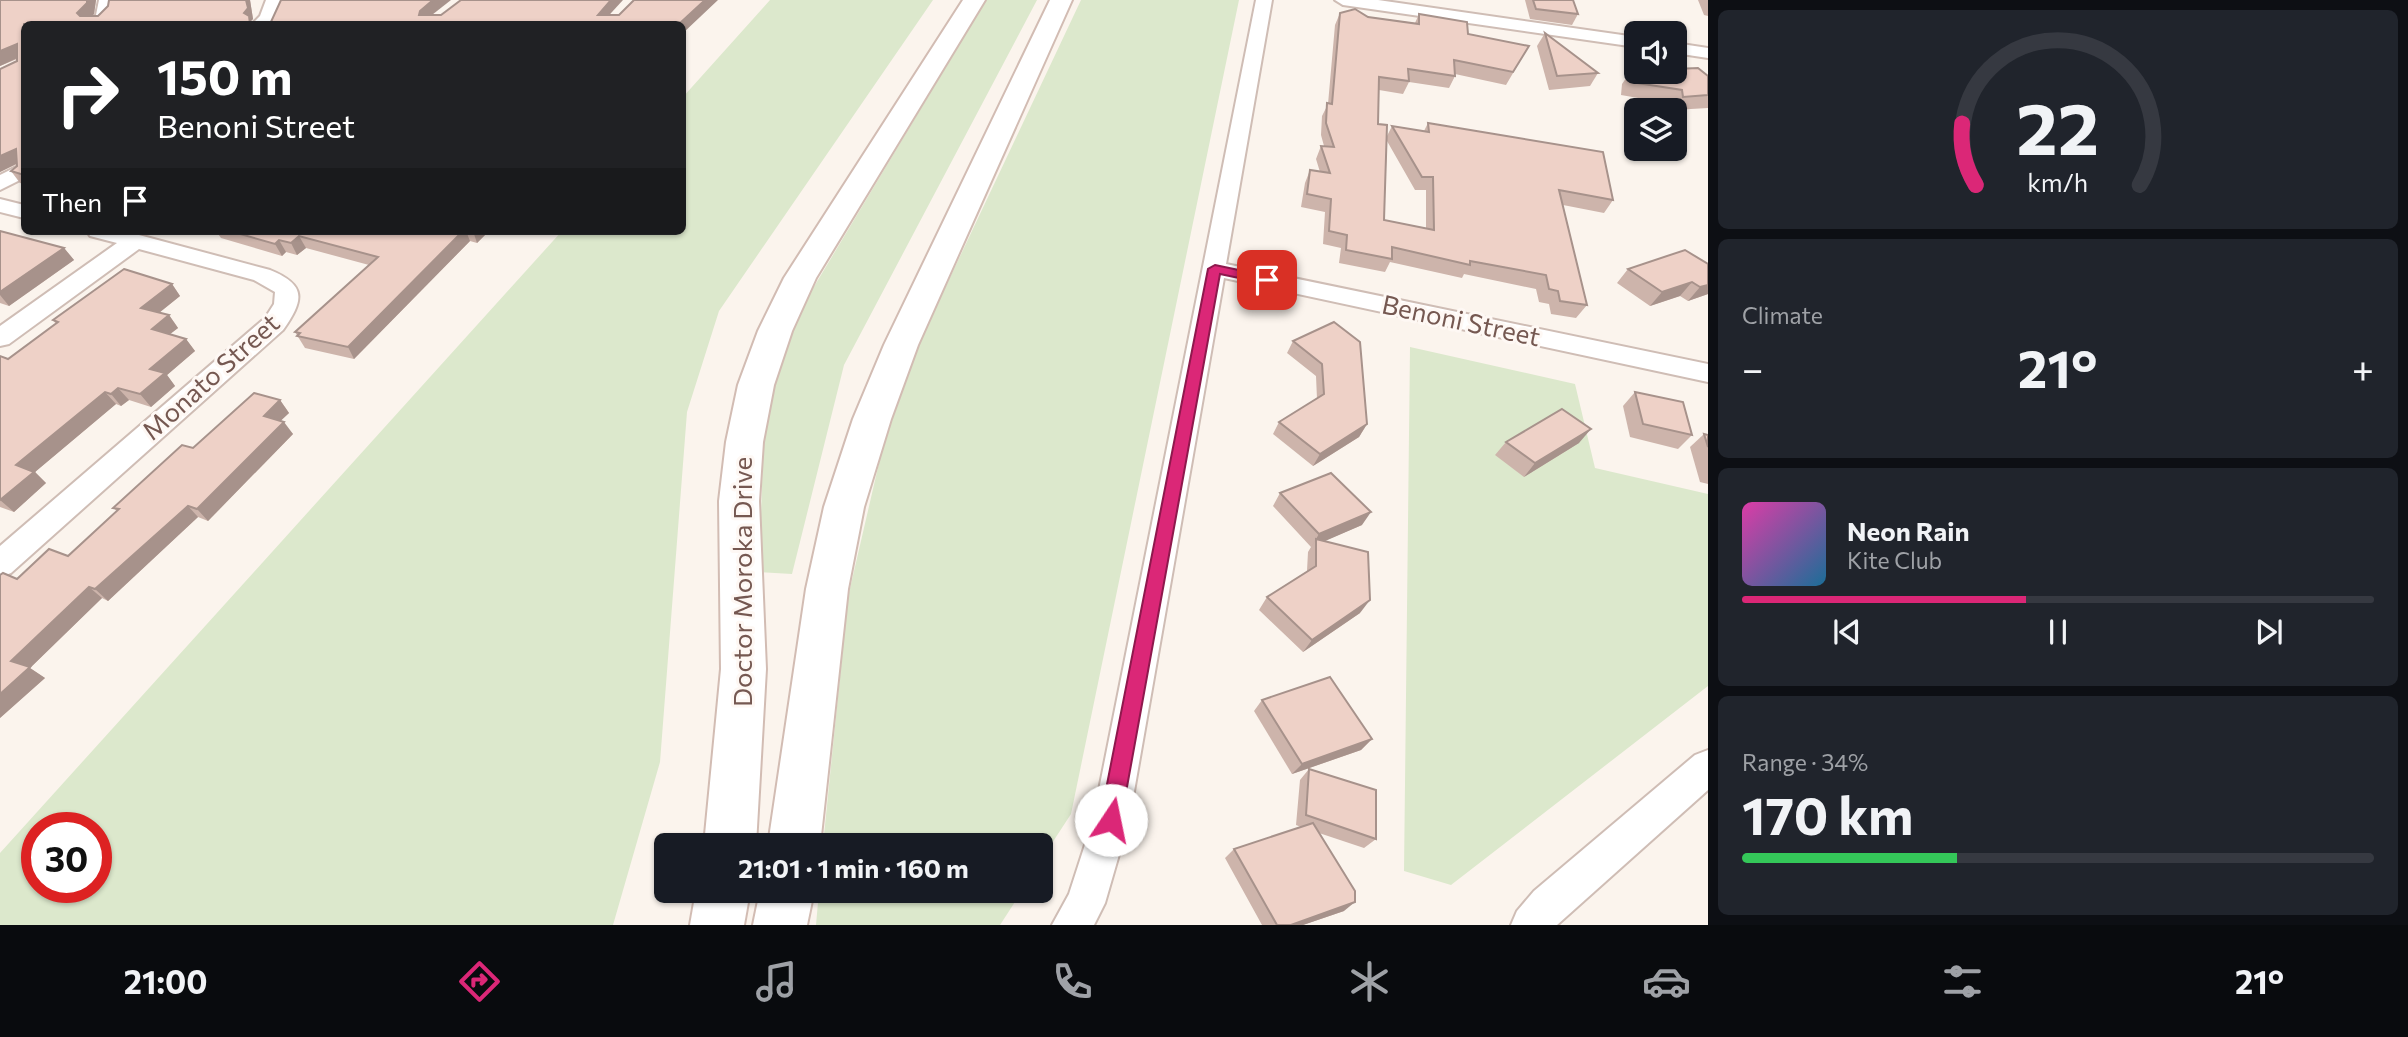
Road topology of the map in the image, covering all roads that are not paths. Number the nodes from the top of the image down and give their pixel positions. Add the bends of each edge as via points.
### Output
1 (107, 0) edge
2 (274, 0) edge
3 (974, 0) edge
4 (1061, 0) edge
5 (1264, 0) edge
6 (1343, 0) edge
7 (99, 21) edge
8 (264, 21) edge
9 (1624, 40) edge
10 (1687, 50) edge
11 (1708, 53) edge
12 (21, 171) edge
13 (0, 184) edge
14 (0, 205) edge
15 (21, 211) edge
16 (113, 235) edge
17 (135, 241) junction
18 (1215, 269) junction
19 (0, 338) edge
20 (1708, 373) edge
21 (0, 564) edge
22 (1708, 768) edge
23 (731, 833) edge
24 (796, 833) edge
25 (721, 903) edge
26 (785, 903) edge
27 (717, 925) edge
28 (780, 925) edge
29 (1072, 925) edge
30 (1531, 925) edge

1 - 7 street
2 - 8 street
3 - 23 street, Doctor Moroka Drive via 800,278 775,324 758,376 744,440 739,502 743,726
4 - 24 street via 901,345 872,419 844,507 827,589
5 - 18 street
6 - 9 street
10 - 11 street
12 - 13 street
14 - 15 street
16 - 17 street, Monato Street
17 - 19 street
17 - 21 street, Monato Street via 279,282 287,290 284,312
18 - 20 street, Benoni Street
18 - 29 street via 1111,820 1085,903
22 - 30 street via 1548,905
25 - 27 street
26 - 28 street

